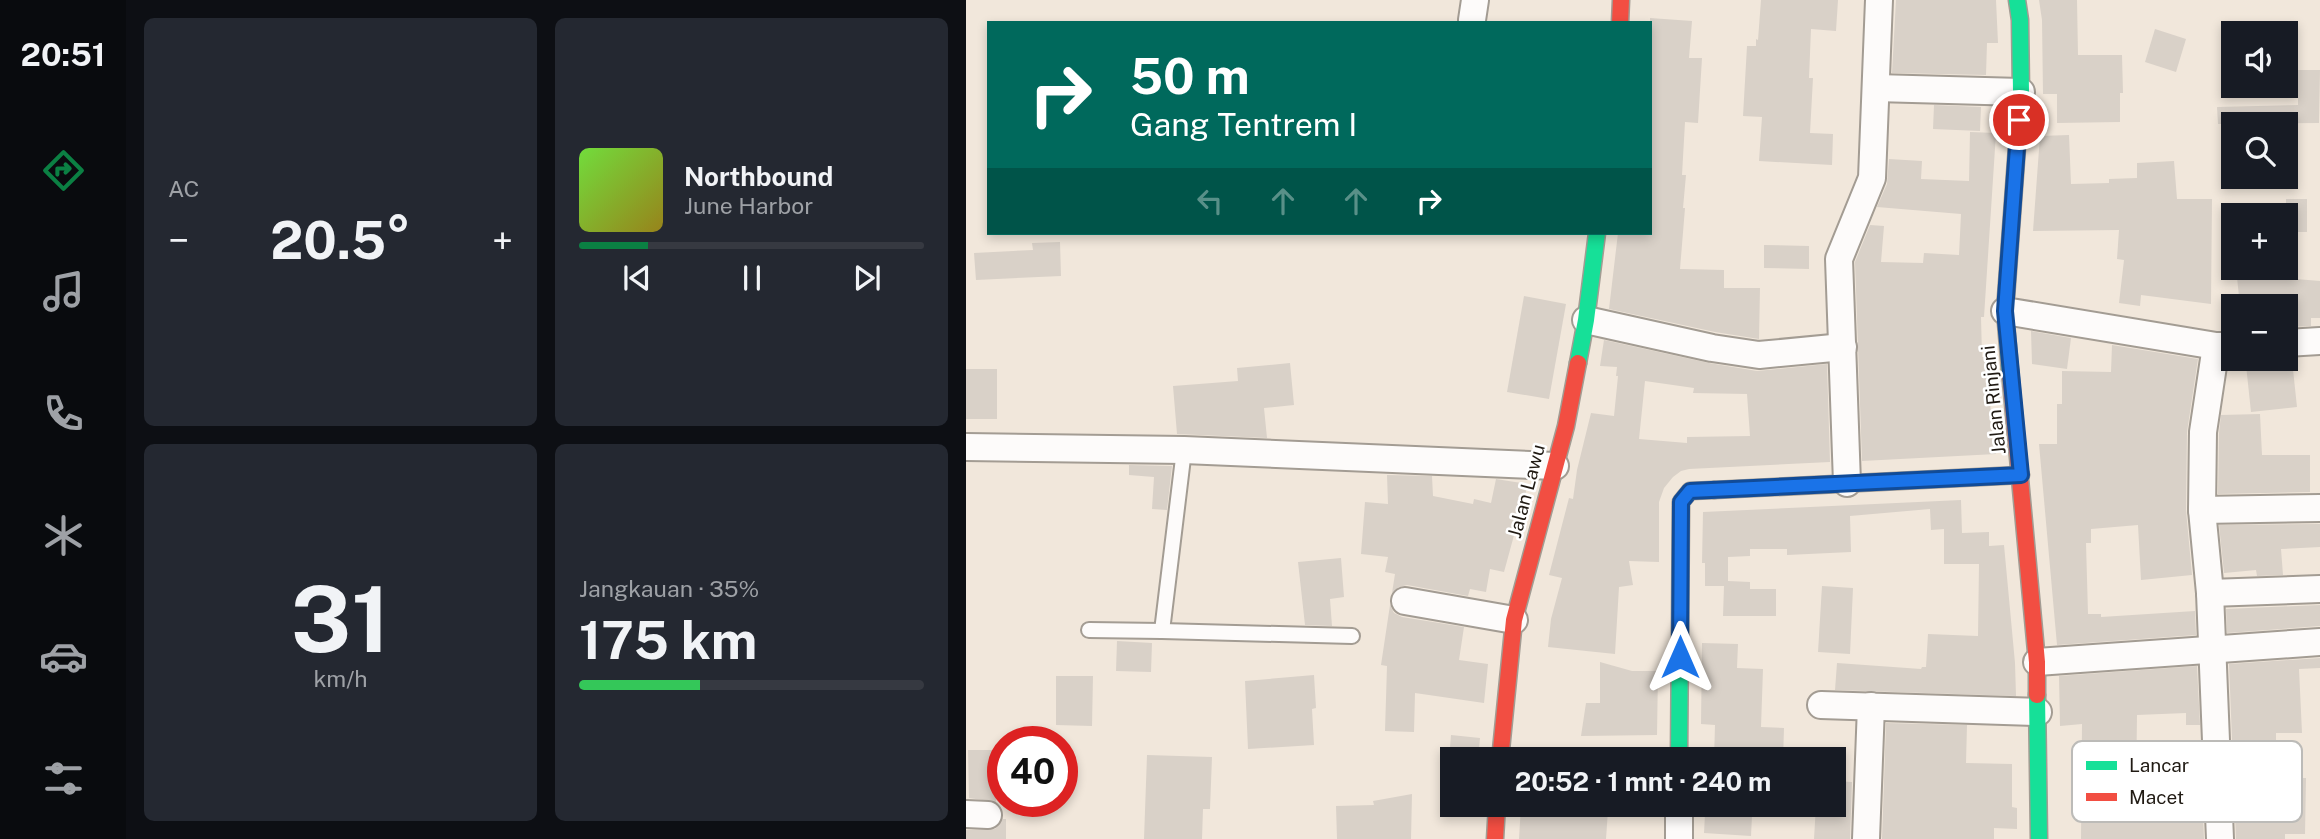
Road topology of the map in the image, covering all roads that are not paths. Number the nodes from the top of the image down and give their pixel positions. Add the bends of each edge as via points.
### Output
1 (1621, 0) edge
2 (1879, 0) edge
3 (2017, 0) edge
4 (1620, 21) edge
5 (1876, 88) junction
6 (2021, 92) junction
7 (1597, 235) edge
8 (2005, 311) junction
9 (1586, 320) junction
10 (2320, 341) edge
11 (2298, 342) edge
12 (2221, 346) edge
13 (1843, 347) junction
14 (2221, 358) edge
15 (966, 447) edge
16 (1184, 450) junction
17 (1555, 466) junction
18 (2021, 475) junction
19 (1847, 483) junction
20 (2320, 508) edge
21 (2202, 510) junction
22 (2320, 589) edge
23 (2210, 593) junction
24 (1405, 601) dead end
25 (1514, 620) junction
26 (1089, 630) dead end
27 (1162, 631) junction
28 (1352, 636) dead end
29 (2320, 642) edge
30 (2212, 650) junction
31 (2037, 662) junction
32 (1821, 705) dead end
33 (1871, 706) junction
34 (2038, 712) junction
35 (2216, 741) edge
36 (1501, 747) edge
37 (1679, 747) edge
38 (1496, 817) edge
39 (1679, 817) edge
40 (1495, 839) edge
41 (1679, 839) edge
42 (1866, 839) edge
43 (2039, 839) edge

1 - 4 street
2 - 5 street
3 - 6 street, Jalan Rinjani
5 - 6 street
5 - 13 street via 1872,178 1839,259
6 - 8 street, Jalan Rinjani
7 - 9 street, Jalan Lawu
8 - 12 street
8 - 18 street, Jalan Rinjani
9 - 13 street via 1759,355
9 - 17 street, Jalan Lawu
10 - 11 street
13 - 19 street
14 - 21 street via 2203,432
15 - 16 street
16 - 17 street
16 - 27 lane
17 - 25 street, Jalan Lawu
18 - 19 street
18 - 31 street, Jalan Rinjani
19 - 37 street via 1690,491 1684,496
20 - 21 street
21 - 23 street
22 - 23 street
23 - 30 street
24 - 25 street
25 - 36 street, Jalan Lawu
26 - 27 lane
27 - 28 lane
29 - 30 street
30 - 31 street
30 - 35 street
31 - 34 street, Jalan Rinjani
32 - 33 street
33 - 34 street
33 - 42 street
34 - 43 street, Jalan Rinjani
38 - 40 street
39 - 41 street

